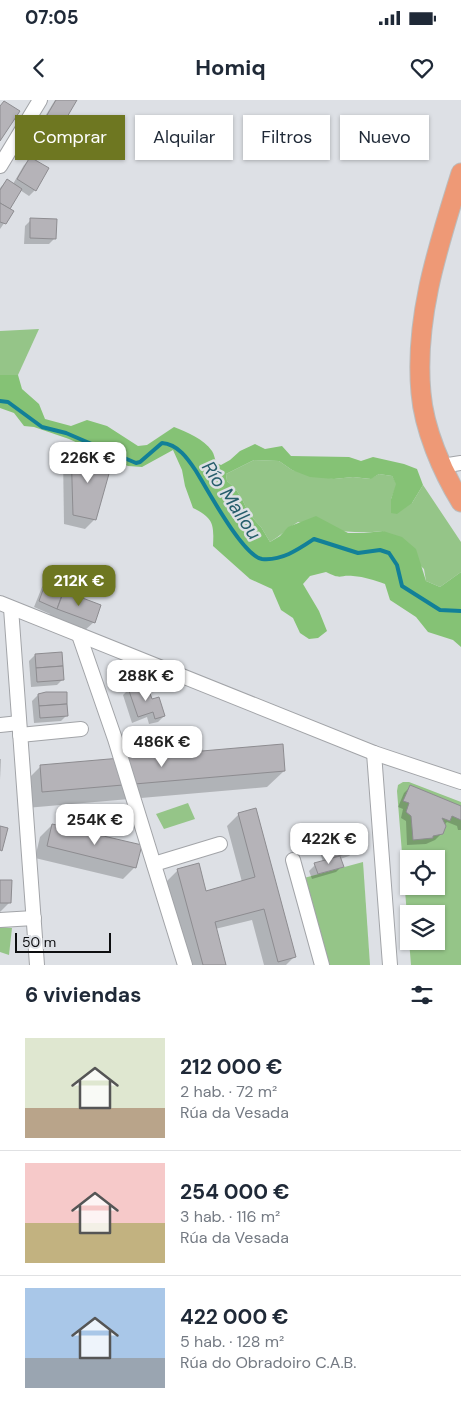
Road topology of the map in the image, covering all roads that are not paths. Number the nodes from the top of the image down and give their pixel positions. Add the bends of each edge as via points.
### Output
1 (40, 100) edge
2 (0, 166) edge
3 (461, 173) edge
4 (461, 463) edge
5 (442, 466) junction
6 (461, 502) edge
7 (6, 605) edge
8 (36, 617) junction
9 (80, 635) junction
10 (14, 638) junction
11 (0, 724) edge
12 (20, 729) junction
13 (81, 730) dead end
14 (374, 753) junction
15 (461, 782) edge
16 (220, 844) dead end
17 (152, 859) junction
18 (293, 860) dead end
19 (34, 918) junction
20 (0, 920) edge
21 (37, 965) edge
22 (185, 965) edge
23 (322, 965) edge
24 (390, 965) edge

1 - 2 street
3 - 5 highway via 436,256 420,345 421,394 431,438
4 - 5 street
5 - 6 highway
7 - 8 street
7 - 10 street
8 - 9 street
8 - 10 street
9 - 14 street
9 - 17 street
10 - 12 street
11 - 12 street
12 - 13 street
12 - 19 street
14 - 15 street
14 - 24 street
16 - 17 street
17 - 22 street
18 - 23 street
19 - 20 street
19 - 21 street

